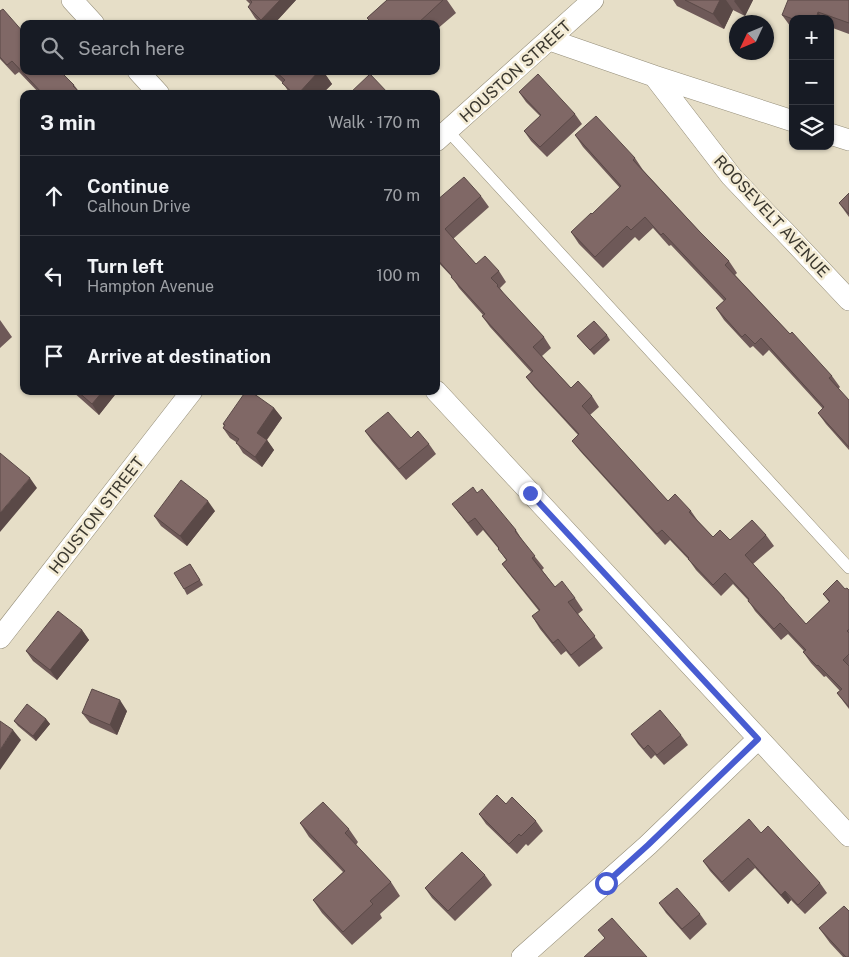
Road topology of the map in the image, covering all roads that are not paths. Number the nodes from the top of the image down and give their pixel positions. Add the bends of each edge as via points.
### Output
1 (72, 0) edge
2 (593, 0) edge
3 (90, 20) edge
4 (550, 40) junction
5 (142, 75) edge
6 (654, 76) junction
7 (155, 90) edge
8 (789, 120) edge
9 (834, 135) edge
10 (442, 136) edge
11 (849, 140) edge
12 (849, 300) edge
13 (189, 395) edge
14 (440, 395) edge
15 (849, 568) edge
16 (0, 638) edge
17 (758, 739) junction
18 (849, 836) edge
19 (522, 957) edge

1 - 3 street
2 - 4 street, HOUSTON STREET
4 - 6 street
4 - 10 street, HOUSTON STREET
5 - 7 street
6 - 8 street
6 - 12 street, ROOSEVELT AVENUE via 730,176
9 - 11 street
10 - 15 lane
13 - 16 street, HOUSTON STREET
14 - 17 street
17 - 18 street
17 - 19 street via 648,845

